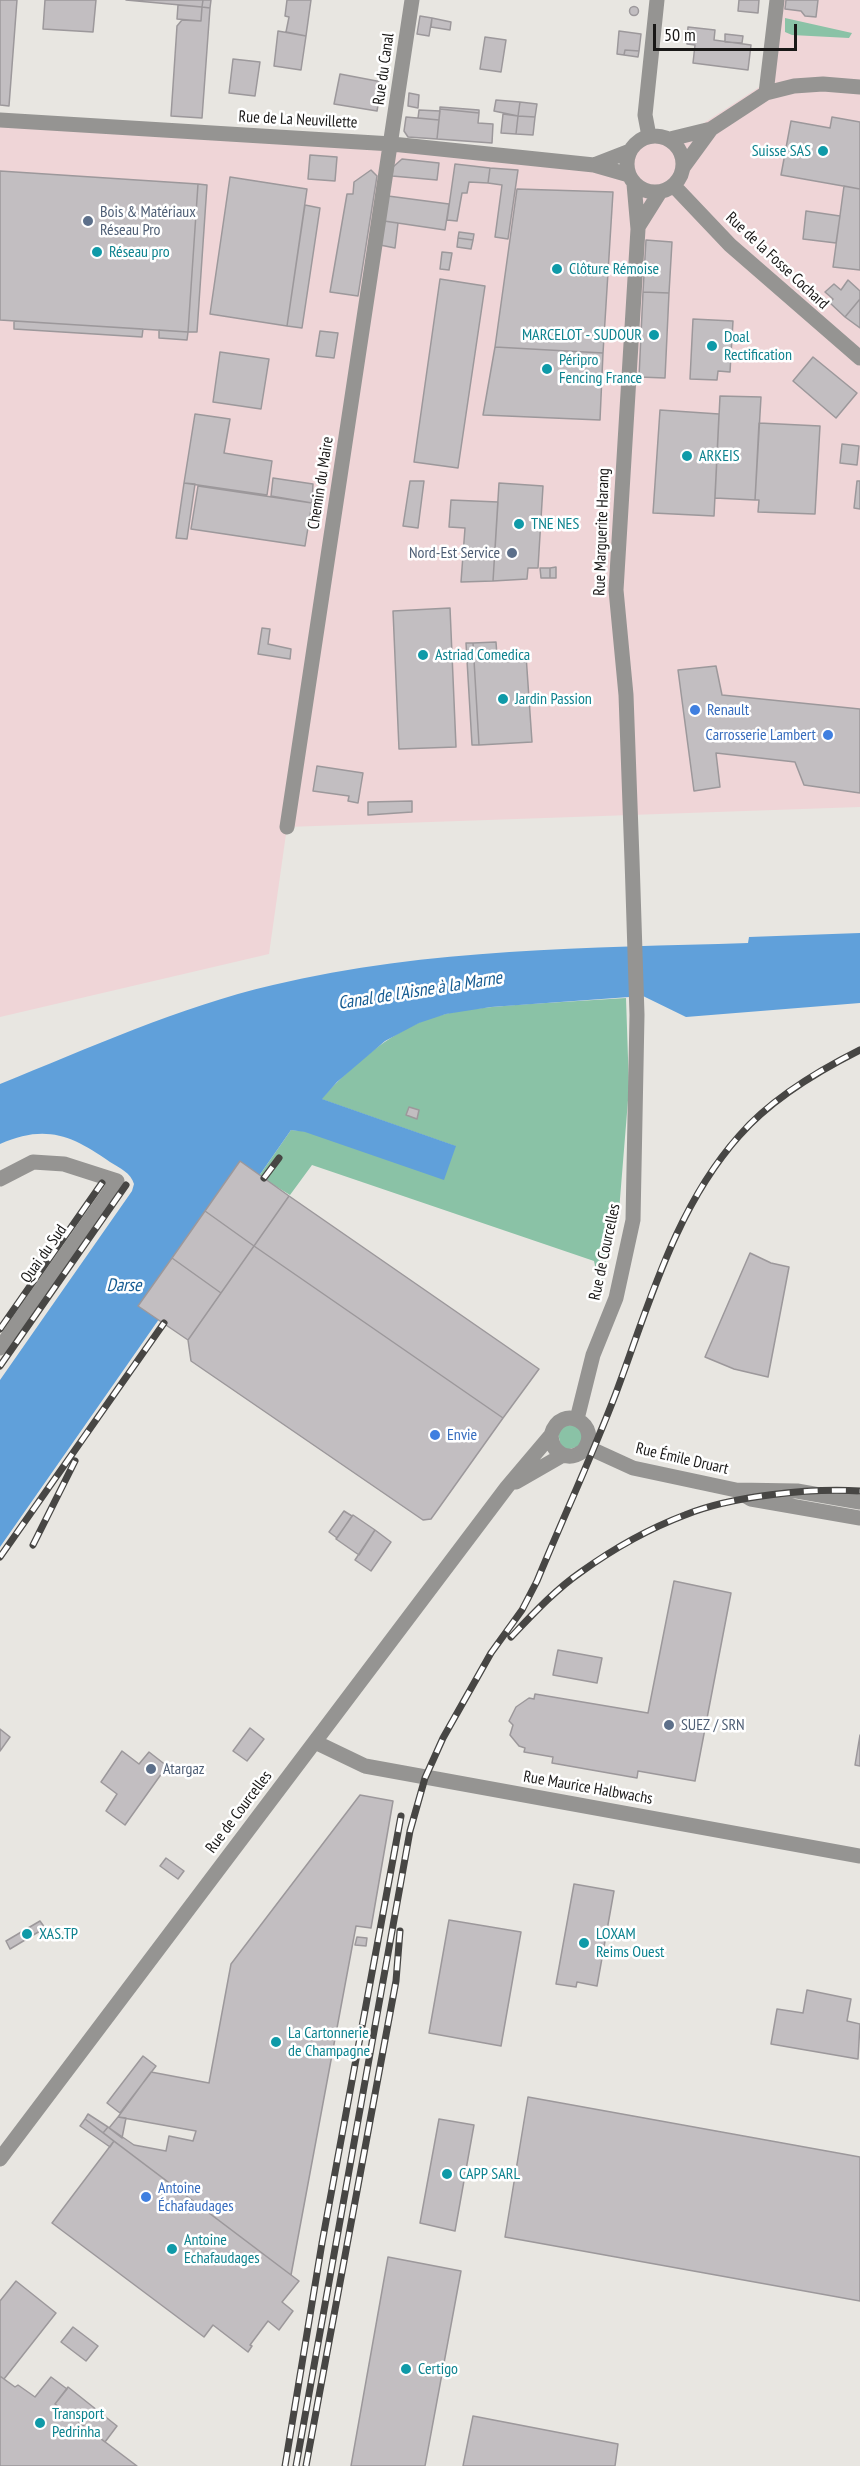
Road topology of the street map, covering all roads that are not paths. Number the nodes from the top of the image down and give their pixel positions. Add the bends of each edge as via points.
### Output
1 (412, 0) edge
2 (657, 0) edge
3 (777, 0) edge
4 (860, 87) edge
5 (766, 93) junction
6 (0, 120) edge
7 (711, 129) junction
8 (649, 136) junction
9 (670, 139) junction
10 (392, 144) junction
11 (630, 151) junction
12 (594, 165) junction
13 (684, 166) junction
14 (632, 179) junction
15 (667, 189) junction
16 (638, 227) junction
17 (860, 358) edge
18 (287, 827) dead end
19 (637, 1015) joint
20 (0, 1179) edge
21 (0, 1348) edge
22 (577, 1419) junction
23 (550, 1435) junction
24 (587, 1447) junction
25 (563, 1455) junction
26 (507, 1487) junction
27 (736, 1490) junction
28 (860, 1502) edge
29 (860, 1518) edge
30 (315, 1742) junction
31 (860, 1856) edge
32 (0, 2159) edge

1 - 10 street, Rue du Canal
2 - 8 street via 645,115
3 - 5 street
4 - 5 street via 823,84
5 - 7 street
6 - 10 street, Rue de La Neuvillette
7 - 9 street
7 - 13 street
8 - 9 street
8 - 11 street
9 - 13 street via 683,155
10 - 12 street, Rue de La Neuvillette
10 - 18 street, Chemin du Maire
11 - 12 street, Rue de La Neuvillette
11 - 14 street via 627,159
12 - 14 street, Rue de La Neuvillette
13 - 15 street via 681,177
14 - 15 street via 651,193
14 - 16 street
15 - 16 street
15 - 17 street, Rue de la Fosse Cochard
16 - 19 street, Rue Marguerite Harang via 616,590 626,695
19 - 22 street, Rue de Courcelles via 633,1220 616,1298 594,1355
20 - 21 street, Quai du Sud via 33,1162 64,1164 117,1181
22 - 23 street, Rue de Courcelles via 558,1422
22 - 24 street via 589,1434
23 - 25 street via 553,1448
23 - 26 street, Rue de Courcelles
24 - 25 street, Rue de Courcelles via 574,1456
24 - 27 street, Rue Émile Druart via 633,1468
25 - 26 street, Rue de Courcelles
26 - 30 street, Rue de Courcelles
27 - 28 street, Rue Émile Druart via 797,1491
27 - 29 street, Rue Émile Druart via 751,1498
30 - 31 street, Rue Maurice Halbwachs via 365,1766
30 - 32 street, Rue de Courcelles

